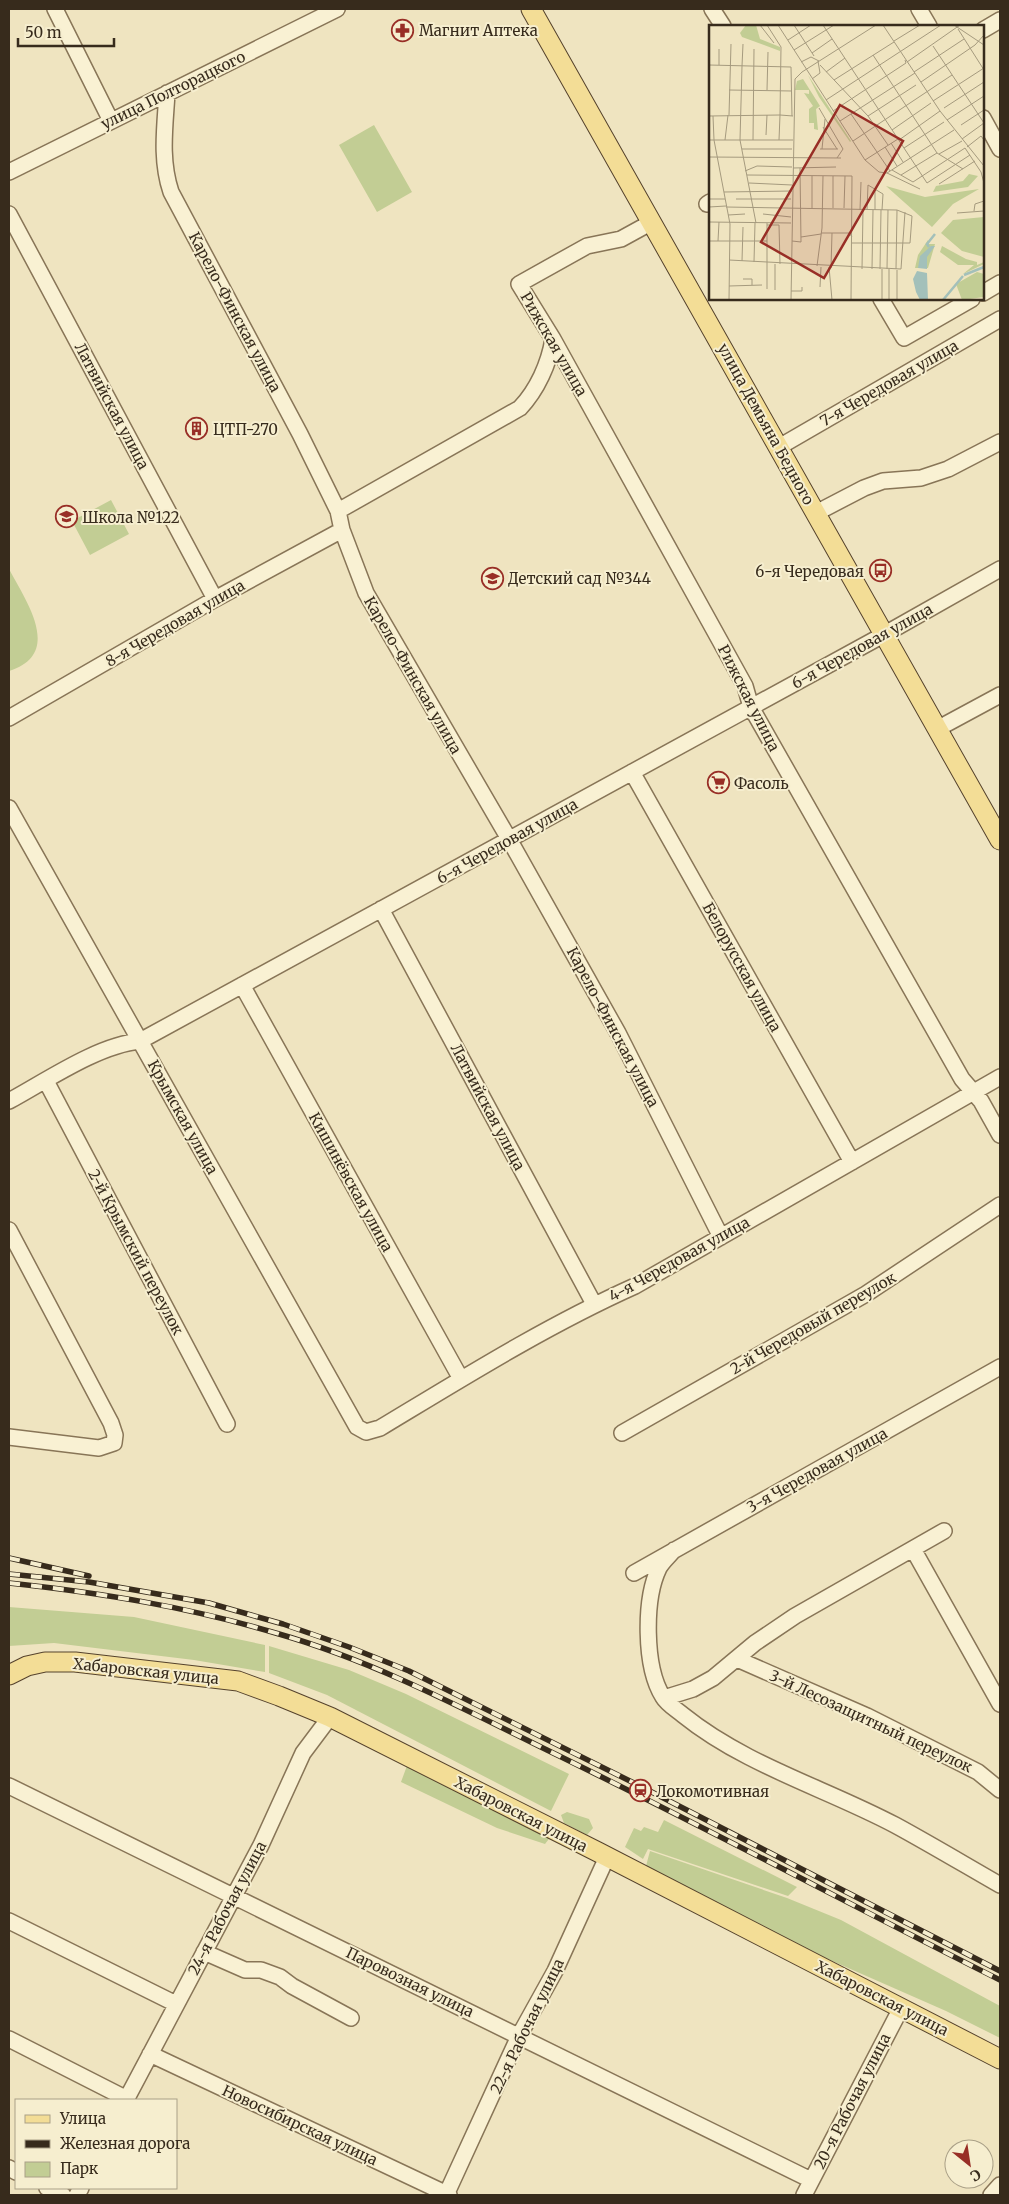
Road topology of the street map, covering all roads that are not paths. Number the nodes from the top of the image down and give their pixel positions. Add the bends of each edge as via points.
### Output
1 (55, 9) edge
2 (336, 9) edge
3 (531, 9) edge
4 (712, 9) edge
5 (919, 9) edge
6 (1000, 20) edge
7 (721, 25) edge
8 (928, 25) edge
9 (984, 29) edge
10 (167, 93) junction
11 (984, 120) edge
12 (112, 121) junction
13 (1000, 149) edge
14 (9, 172) edge
15 (9, 214) edge
16 (652, 222) junction
17 (1000, 283) edge
18 (984, 292) edge
19 (882, 300) edge
20 (970, 300) edge
21 (1000, 319) edge
22 (552, 339) junction
23 (1000, 442) edge
24 (779, 447) junction
25 (338, 512) junction
26 (816, 513) junction
27 (342, 530) junction
28 (1000, 569) edge
29 (215, 599) junction
30 (885, 634) junction
31 (1000, 694) edge
32 (752, 707) junction
33 (9, 718) edge
34 (937, 728) junction
35 (632, 772) junction
36 (9, 808) edge
37 (999, 834) edge
38 (509, 839) junction
39 (381, 909) junction
40 (242, 985) junction
41 (140, 1041) junction
42 (1000, 1077) edge
43 (46, 1081) junction
44 (973, 1091) junction
45 (9, 1101) edge
46 (1000, 1135) edge
47 (852, 1162) junction
48 (1000, 1205) edge
49 (9, 1230) edge
50 (721, 1237) junction
51 (594, 1304) junction
52 (1000, 1367) edge
53 (461, 1380) junction
54 (227, 1424) dead end
55 (357, 1427) joint
56 (622, 1433) dead end
57 (9, 1437) edge
58 (944, 1531) dead end
59 (913, 1549) junction
60 (674, 1550) junction
61 (634, 1573) dead end
62 (737, 1659) junction
63 (12, 1672) edge
64 (664, 1698) junction
65 (1000, 1704) edge
66 (330, 1717) junction
67 (9, 1786) edge
68 (1000, 1790) edge
69 (607, 1857) junction
70 (1000, 1885) edge
71 (233, 1895) junction
72 (9, 1921) edge
73 (204, 1952) junction
74 (176, 2004) junction
75 (901, 2008) junction
76 (351, 2018) dead end
77 (520, 2036) junction
78 (9, 2039) edge
79 (150, 2054) junction
80 (1000, 2060) edge
81 (125, 2099) edge
82 (128, 2099) edge
83 (811, 2180) junction
84 (1000, 2185) edge
85 (447, 2195) edge
86 (804, 2195) edge
87 (992, 2195) edge

1 - 12 street
2 - 10 street, улица Полторацкого
3 - 16 main road, улица Демьяна Бедного
4 - 7 street
5 - 8 street
6 - 9 street
10 - 12 street, улица Полторацкого
10 - 25 street, Карело-Финская улица via 164,160 171,192
11 - 13 street
12 - 14 street, улица Полторацкого
15 - 29 street, Латвийская улица
16 - 22 street, Рижская улица via 621,239 587,246 519,284
16 - 24 main road, улица Демьяна Бедного
17 - 18 street
19 - 20 street via 904,338
21 - 24 street, 7-я Чередовая улица
22 - 25 street via 550,353 536,387 520,408
22 - 32 street, Рижская улица via 745,686
23 - 26 street via 948,469 921,478 883,482 864,488
24 - 26 main road, улица Демьяна Бедного
25 - 27 street, Карело-Финская улица
26 - 30 main road, улица Демьяна Бедного
27 - 29 street, 8-я Чередовая улица
27 - 38 street, Карело-Финская улица via 366,593
28 - 30 street, 6-я Чередовая улица
29 - 33 street, 8-я Чередовая улица
30 - 32 street, 6-я Чередовая улица
30 - 34 main road, улица Демьяна Бедного
31 - 34 street
32 - 35 street, 6-я Чередовая улица
32 - 44 street, Рижская улица via 962,1079
34 - 37 main road, улица Демьяна Бедного
35 - 38 street, 6-я Чередовая улица
35 - 47 street, Белорусская улица
36 - 41 street, Крымская улица
38 - 39 street, 6-я Чередовая улица
38 - 50 street, Карело-Финская улица via 618,1033
39 - 40 street, 6-я Чередовая улица
39 - 51 street, Латвийская улица
40 - 41 street, 6-я Чередовая улица
40 - 53 street, Кишинёвская улица
41 - 43 street, 6-я Чередовая улица via 105,1048
41 - 55 street, Крымская улица
42 - 44 street, 4-я Чередовая улица
43 - 45 street, 6-я Чередовая улица
43 - 54 street, 2-й Крымский переулок
44 - 46 street, Рижская улица
44 - 47 street, 4-я Чередовая улица
47 - 50 street, 4-я Чередовая улица
48 - 56 street, 2-й Чередовый переулок via 866,1294
49 - 57 street via 115,1435 114,1443 99,1448
50 - 51 street, 4-я Чередовая улица via 634,1286
51 - 53 street, 4-я Чередовая улица
52 - 60 street, 3-я Чередовая улица
53 - 55 street, 4-я Чередовая улица via 380,1428 366,1432
58 - 59 street
59 - 62 street via 795,1616
59 - 65 street
60 - 61 street, 3-я Чередовая улица
60 - 64 street via 660,1567 649,1606 651,1654 655,1677
62 - 64 street via 693,1689
62 - 68 street, 3-й Лесозащитный переулок via 867,1716 978,1772
63 - 66 main road, Хабаровская улица via 45,1662 75,1662 238,1681
64 - 70 street via 708,1735 894,1825
66 - 69 main road, Хабаровская улица
66 - 71 street, 24-я Рабочая улица via 303,1753 261,1846
67 - 71 street, Паровозная улица
69 - 75 main road, Хабаровская улица
69 - 77 street, 22-я Рабочая улица via 555,1971
71 - 73 street, 24-я Рабочая улица
71 - 77 street, Паровозная улица
72 - 74 street
73 - 74 street, 24-я Рабочая улица
73 - 76 street via 245,1970 261,1970 280,1977
74 - 79 street, 24-я Рабочая улица
75 - 80 main road, Хабаровская улица
75 - 83 street, 20-я Рабочая улица
77 - 83 street, Паровозная улица
77 - 85 street, 22-я Рабочая улица
78 - 81 street
79 - 82 street, 24-я Рабочая улица
79 - 85 street, Новосибирская улица
83 - 86 street, 20-я Рабочая улица
84 - 87 street

